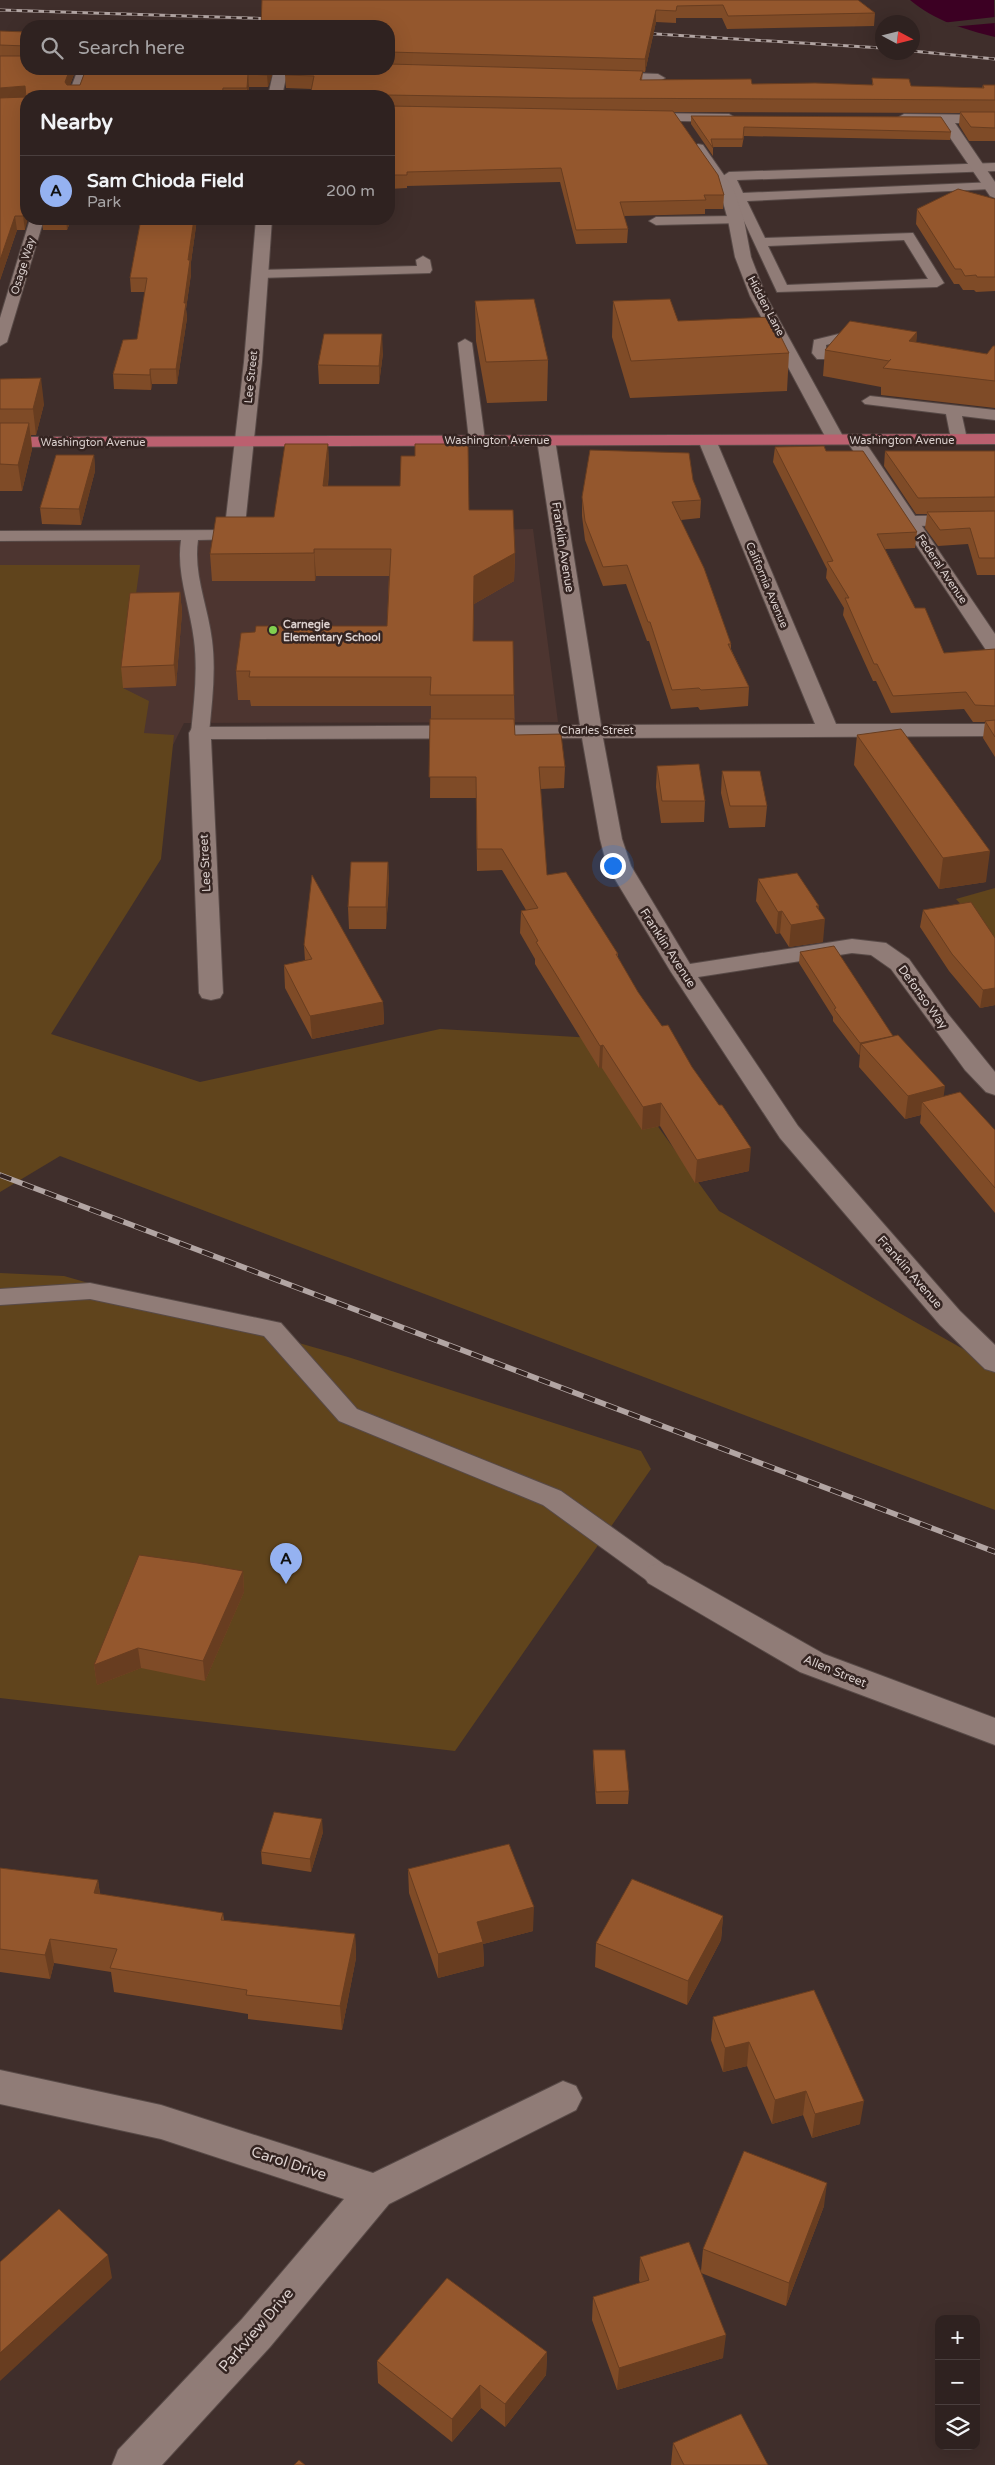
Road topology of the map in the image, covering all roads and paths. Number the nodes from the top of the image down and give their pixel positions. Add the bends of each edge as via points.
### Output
1 (82, 75) edge
2 (280, 75) edge
3 (590, 76) edge
4 (658, 78) edge
5 (76, 90) edge
6 (276, 90) edge
7 (628, 117) edge
8 (677, 118) junction
9 (742, 118) edge
10 (888, 118) edge
11 (946, 119) junction
12 (995, 119) edge
13 (977, 167) junction
14 (995, 167) edge
15 (935, 169) junction
16 (948, 187) junction
17 (992, 189) edge
18 (739, 197) junction
19 (736, 220) junction
20 (656, 221) dead end
21 (35, 225) edge
22 (263, 225) edge
23 (760, 242) junction
24 (423, 260) dead end
25 (259, 274) junction
26 (879, 337) edge
27 (0, 342) edge
28 (465, 343) dead end
29 (822, 356) dead end
30 (870, 401) dead end
31 (953, 410) junction
32 (995, 415) edge
33 (959, 439) junction
34 (995, 439) edge
35 (477, 440) junction
36 (546, 440) junction
37 (707, 440) junction
38 (845, 440) junction
39 (244, 441) junction
40 (0, 442) edge
41 (995, 520) edge
42 (909, 521) junction
43 (190, 535) junction
44 (234, 535) joint
45 (0, 536) edge
46 (995, 649) edge
47 (591, 730) junction
48 (828, 730) junction
49 (995, 730) edge
50 (200, 733) junction
51 (683, 972) junction
52 (211, 993) dead end
53 (995, 1087) edge
54 (0, 1298) edge
55 (995, 1362) edge
56 (659, 1575) joint
57 (995, 1732) edge
58 (0, 2087) edge
59 (563, 2098) dead end
60 (375, 2191) junction
61 (133, 2465) edge

1 - 5 lane
2 - 6 street
3 - 4 street
7 - 8 street
8 - 9 street
8 - 19 street, Hidden Lane via 726,188
10 - 11 street
11 - 12 street
11 - 13 street
13 - 14 lane
13 - 15 lane
13 - 17 street
15 - 16 lane
15 - 18 lane via 729,176
16 - 17 lane
16 - 18 lane
18 - 23 lane
19 - 20 lane
19 - 38 street, Hidden Lane via 743,257 758,296
21 - 27 lane, Osage Way
22 - 25 street, Lee Street
23 - 23 lane via 782,288 937,283 908,236
24 - 25 lane via 425,270
25 - 39 street, Lee Street
26 - 29 lane via 859,334 837,336 819,343
28 - 35 lane
30 - 31 lane
31 - 32 lane
31 - 33 lane
33 - 34 main road, Washington Avenue
33 - 38 main road, Washington Avenue
35 - 36 main road, Washington Avenue
35 - 39 main road, Washington Avenue
36 - 37 main road, Washington Avenue
36 - 47 street, Franklin Avenue
37 - 38 main road, Washington Avenue
37 - 48 street, California Avenue
38 - 42 street, Federal Avenue
39 - 40 main road, Washington Avenue
39 - 44 street, Lee Street
41 - 42 lane
42 - 46 street, Federal Avenue
43 - 44 lane
43 - 45 lane
43 - 50 lane via 190,577 203,639
47 - 48 street, Charles Street
47 - 50 street, Charles Street
47 - 51 street, Franklin Avenue via 619,866
48 - 49 street, Charles Street
50 - 52 street, Lee Street
51 - 53 street, Defonso Way via 852,946 877,948 900,964 945,1027
51 - 55 street, Franklin Avenue via 789,1132 950,1318
54 - 56 lane via 90,1291 272,1329 348,1415 552,1498
56 - 57 street, Allen Street via 812,1663
58 - 60 street, Carol Drive via 161,2122
59 - 60 street
60 - 61 street, Parkview Drive via 256,2333

